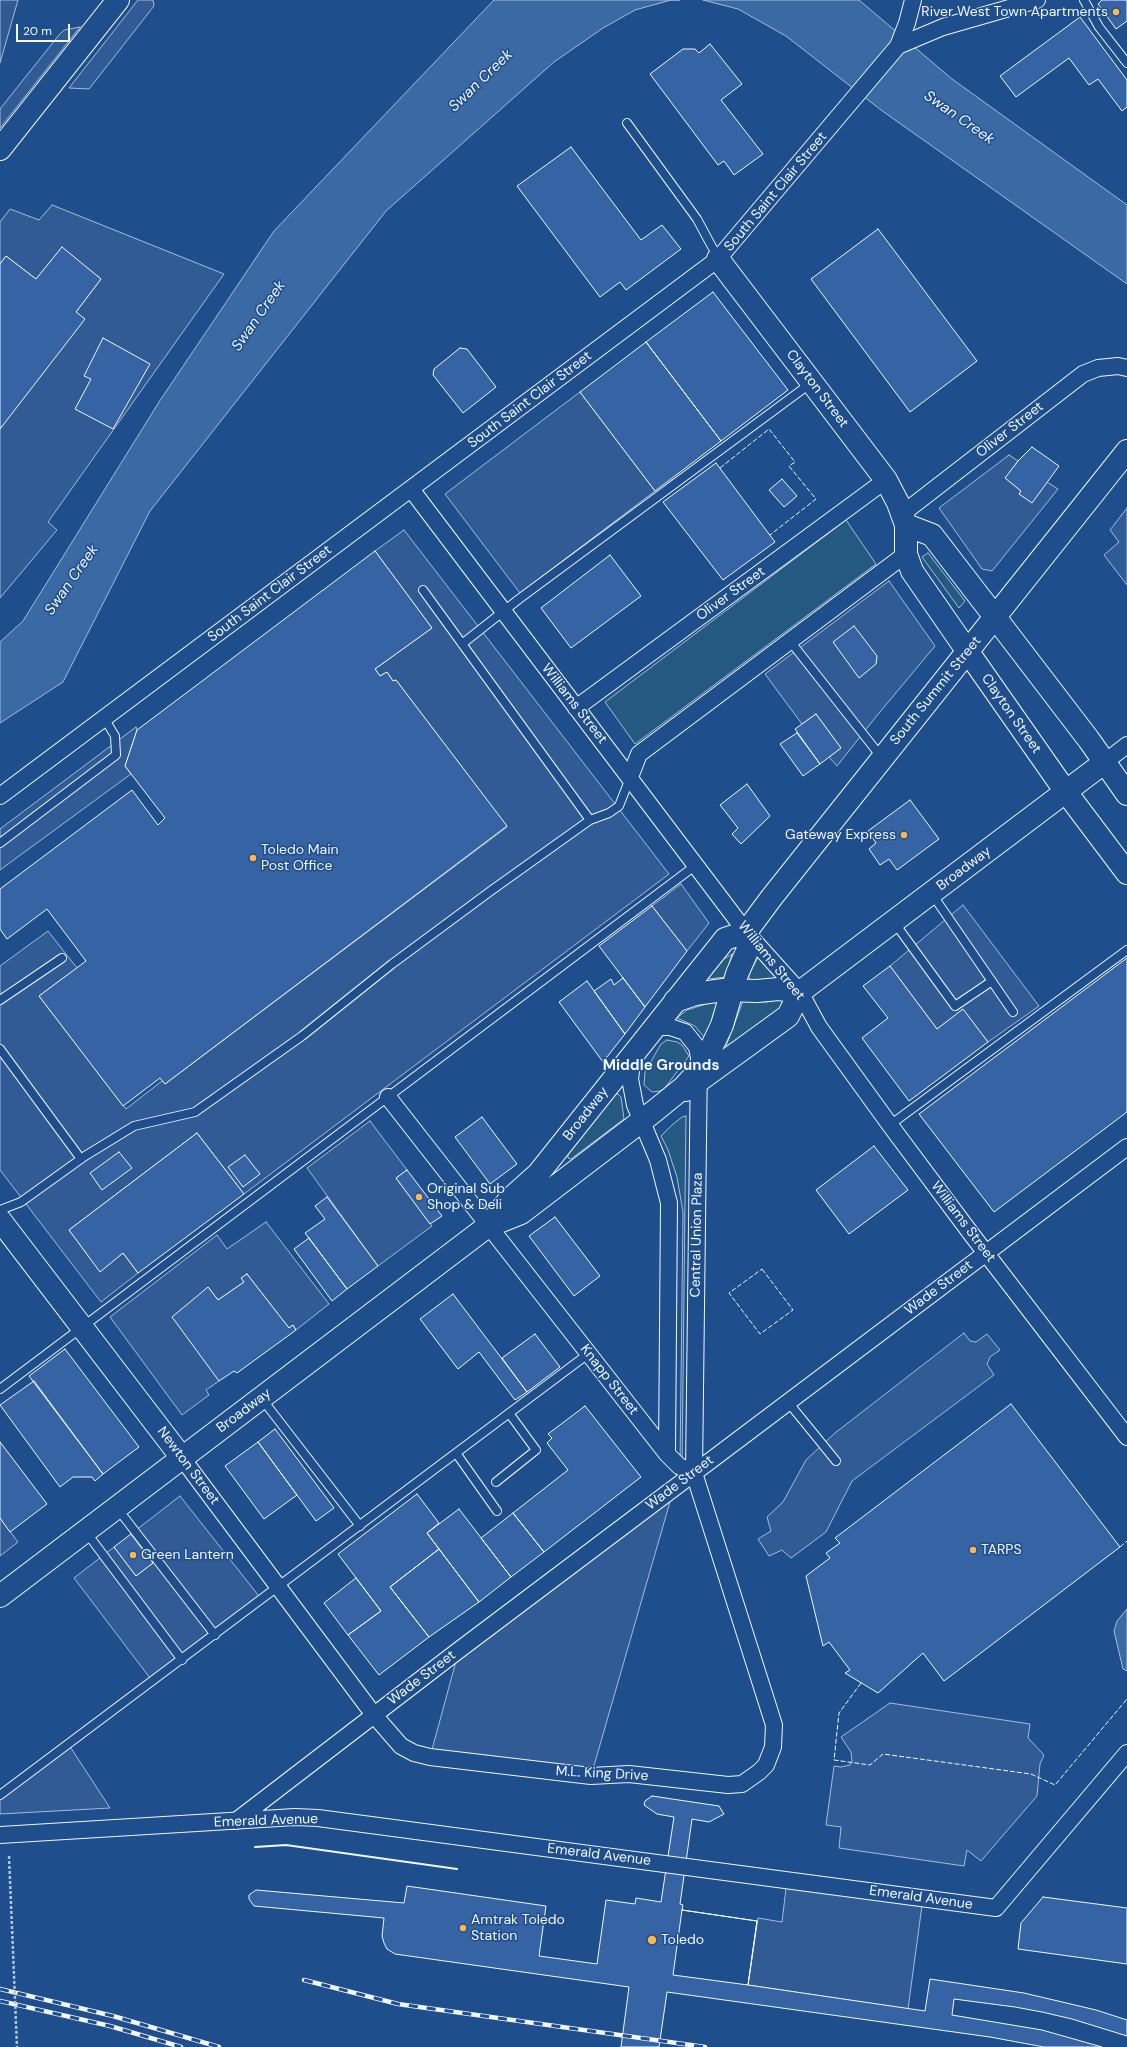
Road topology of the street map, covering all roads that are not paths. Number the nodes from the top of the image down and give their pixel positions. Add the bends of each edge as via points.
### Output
1 (118, 0) edge
2 (913, 0) edge
3 (1037, 0) edge
4 (1084, 0) edge
5 (898, 46) junction
6 (1127, 63) edge
7 (627, 123) dead end
8 (0, 149) edge
9 (718, 259) junction
10 (1127, 368) edge
11 (812, 382) junction
12 (1127, 451) edge
13 (886, 480) junction
14 (411, 489) junction
15 (904, 519) junction
16 (906, 554) junction
17 (423, 590) dead end
18 (503, 611) junction
19 (995, 617) junction
20 (790, 641) junction
21 (462, 644) junction
22 (968, 652) junction
23 (576, 708) junction
24 (104, 718) junction
25 (1127, 745) edge
26 (883, 758) junction
27 (1105, 762) junction
28 (630, 777) junction
29 (1066, 792) junction
30 (1127, 794) edge
31 (0, 796) edge
32 (590, 820) junction
33 (0, 842) edge
34 (696, 865) junction
35 (1127, 873) edge
36 (931, 893) junction
37 (894, 922) junction
38 (746, 932) junction
39 (1127, 950) edge
40 (62, 958) dead end
41 (992, 981) junction
42 (733, 990) junction
43 (800, 992) junction
44 (0, 1000) edge
45 (675, 1002) junction
46 (1013, 1012) dead end
47 (656, 1027) junction
48 (0, 1049) edge
49 (633, 1055) junction
50 (700, 1074) junction
51 (388, 1097) junction
52 (647, 1118) junction
53 (890, 1125) junction
54 (1127, 1148) edge
55 (81, 1159) junction
56 (0, 1210) edge
57 (0, 1220) edge
58 (488, 1226) junction
59 (987, 1253) junction
60 (82, 1327) junction
61 (588, 1354) junction
62 (0, 1389) edge
63 (262, 1398) junction
64 (788, 1402) junction
65 (509, 1413) junction
66 (1127, 1437) edge
67 (456, 1453) junction
68 (667, 1454) junction
69 (182, 1458) junction
70 (836, 1461) dead end
71 (694, 1473) junction
72 (496, 1482) dead end
73 (117, 1507) junction
74 (497, 1511) dead end
75 (360, 1526) junction
76 (86, 1532) junction
77 (278, 1587) junction
78 (0, 1596) edge
79 (215, 1635) junction
80 (182, 1660) junction
81 (374, 1714) junction
82 (1127, 1753) edge
83 (0, 1795) edge
84 (236, 1821) junction
85 (0, 1835) edge

1 - 8 main road
2 - 5 street
3 - 5 street, South Saint Clair Street via 922,35
4 - 6 lane via 1099,27
5 - 9 street, South Saint Clair Street
7 - 9 lane via 697,219
9 - 11 main road, Clayton Street
9 - 14 street, South Saint Clair Street
10 - 15 street, Oliver Street via 1098,368 1083,374
11 - 13 main road, Clayton Street
11 - 18 lane
12 - 19 main road, South Summit Street
13 - 15 main road, Clayton Street
13 - 23 street, Oliver Street
14 - 18 street, Williams Street
14 - 24 street, South Saint Clair Street
15 - 16 main road, Clayton Street
15 - 19 main road via 932,534
16 - 20 street
16 - 22 main road, Clayton Street via 912,571
17 - 21 lane
18 - 21 lane
18 - 23 street, Williams Street
19 - 22 main road, South Summit Street
19 - 27 main road
20 - 26 lane
20 - 28 street via 639,754
21 - 32 lane
22 - 26 main road, South Summit Street
22 - 29 main road, Clayton Street
23 - 28 street, Williams Street
24 - 31 street, South Saint Clair Street
24 - 33 lane via 115,736 116,755
25 - 27 street, Broadway
26 - 38 main road, South Summit Street
27 - 29 main road, Broadway
27 - 30 main road
28 - 32 lane via 619,806
28 - 34 street, Williams Street
29 - 35 main road, Clayton Street
29 - 36 main road, Broadway
32 - 55 lane via 392,964 302,1036 195,1112 134,1126
34 - 38 street, Williams Street
34 - 51 lane
36 - 37 main road, Broadway
36 - 41 lane
37 - 41 lane via 955,1006
37 - 43 main road, Broadway
38 - 42 main road via 748,949 741,960
38 - 43 street, Williams Street
38 - 45 main road via 725,939
39 - 53 lane
40 - 44 lane
41 - 46 lane
42 - 43 main road via 779,989
42 - 45 main road via 714,990
42 - 50 main road via 722,1024
43 - 50 main road, Broadway via 788,1016
43 - 53 street, Williams Street via 820,1027
45 - 47 main road, Broadway
47 - 49 main road, Broadway
47 - 50 street, Central Union Plaza via 670,1027 685,1032 697,1047
48 - 55 lane
49 - 52 street, Central Union Plaza via 630,1078 635,1105
49 - 58 main road, Broadway via 538,1174 510,1200
50 - 52 main road
50 - 71 street, Central Union Plaza
51 - 58 street, Knapp Street
51 - 60 lane
52 - 58 main road, Broadway via 520,1213
52 - 68 street, Central Union Plaza via 663,1174 670,1211
53 - 59 street, Williams Street
54 - 59 street, Wade Street
55 - 56 lane via 21,1202
57 - 60 main road, Newton Street
58 - 61 street, Knapp Street
58 - 63 main road, Broadway
59 - 64 street, Wade Street
59 - 66 street, Williams Street
60 - 62 lane
60 - 69 main road, Newton Street
61 - 65 lane
61 - 68 street, Knapp Street
63 - 69 main road, Broadway
63 - 75 lane
64 - 70 lane
64 - 71 street, Wade Street
65 - 67 lane
65 - 72 lane via 536,1450
67 - 74 lane
67 - 75 lane
68 - 71 street, Knapp Street via 679,1466
69 - 73 main road, Broadway
69 - 77 street, Newton Street
71 - 81 street, Wade Street
71 - 81 street, M.L. King Drive via 774,1725 770,1756 766,1765 751,1779 742,1784 728,1785 629,1774 591,1776 430,1757 401,1746
73 - 76 main road, Broadway
73 - 79 lane
75 - 77 lane
76 - 78 main road, Broadway
76 - 80 lane
77 - 79 lane
77 - 81 street, Newton Street
79 - 80 lane
80 - 83 lane
81 - 84 street, Wade Street
82 - 84 street, Emerald Avenue via 996,1908 342,1820 295,1817
84 - 85 street, Emerald Avenue

